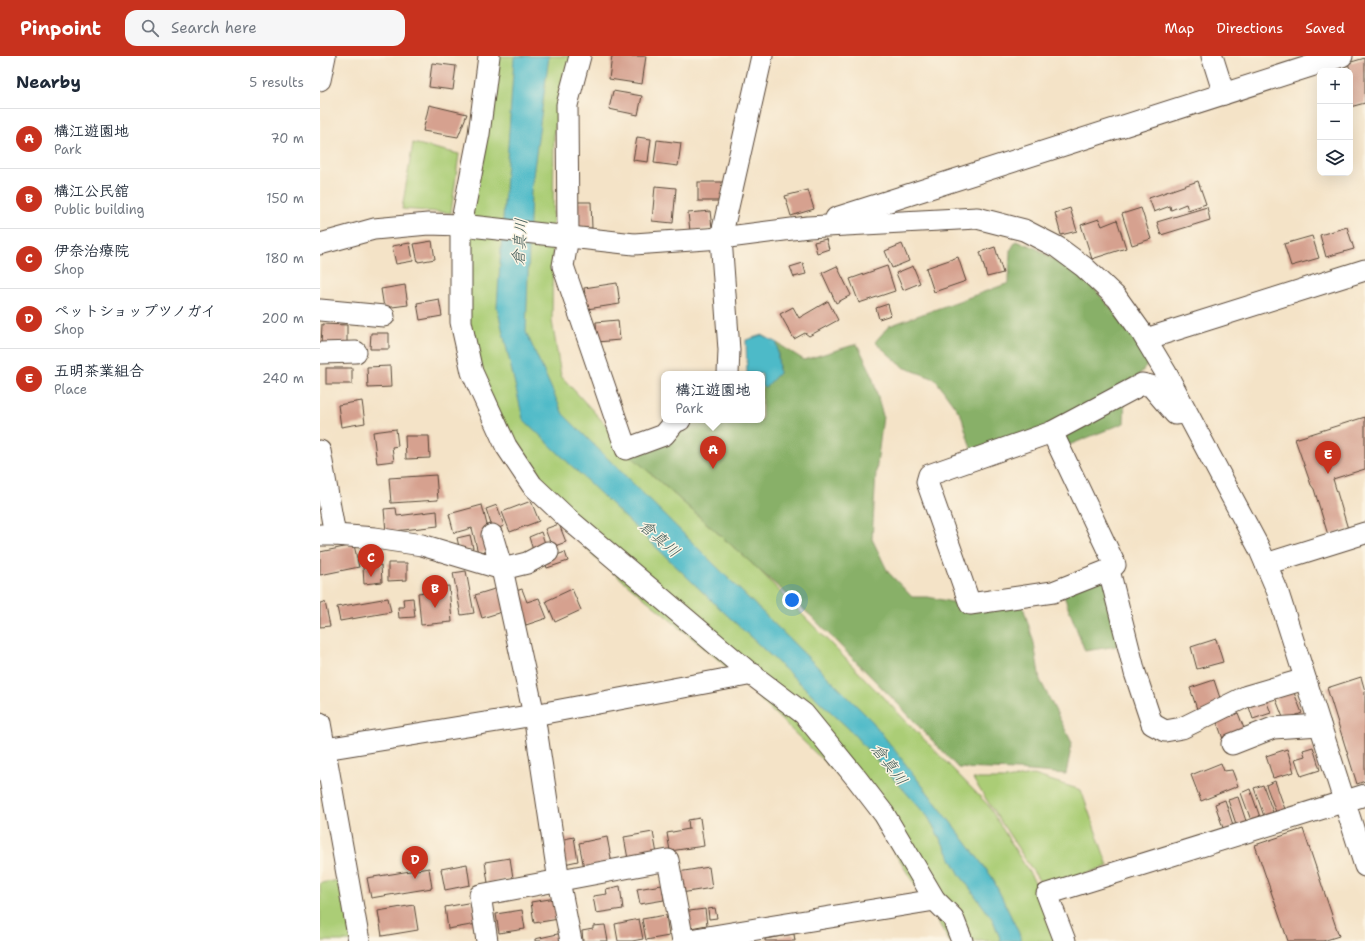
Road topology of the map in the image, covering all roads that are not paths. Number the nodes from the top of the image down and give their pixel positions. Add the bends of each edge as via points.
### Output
1 (325, 56) edge
2 (489, 56) edge
3 (580, 56) edge
4 (762, 56) edge
5 (1212, 56) edge
6 (1342, 56) edge
7 (320, 80) edge
8 (1224, 94) junction
9 (466, 225) junction
10 (808, 227) junction
11 (562, 237) junction
12 (721, 238) junction
13 (320, 244) edge
14 (1365, 270) edge
15 (320, 310) edge
16 (384, 316) dead end
17 (1146, 339) junction
18 (356, 352) dead end
19 (320, 353) edge
20 (728, 371) edge
21 (1187, 412) junction
22 (675, 423) edge
23 (1052, 432) junction
24 (320, 451) edge
25 (1365, 533) edge
26 (328, 535) edge
27 (492, 536) dead end
28 (548, 552) dead end
29 (1266, 564) junction
30 (502, 568) junction
31 (1110, 570) junction
32 (752, 674) junction
33 (1305, 679) junction
34 (534, 715) junction
35 (320, 723) edge
36 (1320, 725) junction
37 (1232, 744) dead end
38 (325, 749) junction
39 (1365, 795) edge
40 (1344, 802) junction
41 (1365, 866) edge
42 (559, 880) junction
43 (935, 900) junction
44 (749, 936) edge
45 (359, 941) edge
46 (487, 941) edge
47 (571, 941) edge
48 (683, 941) edge
49 (962, 941) edge
50 (1065, 941) edge

1 - 7 street
2 - 9 street
3 - 11 street via 567,105
4 - 12 street
5 - 8 street
6 - 8 street
8 - 10 street
9 - 11 street
9 - 13 street via 428,224 374,229
9 - 32 street via 461,322 472,372 506,446 532,485 567,518
10 - 12 street
10 - 17 street via 977,218 1024,230 1057,247 1084,267 1117,298
11 - 12 street via 634,244
11 - 22 street via 563,266 626,449 664,435
12 - 20 street
14 - 17 street
15 - 16 street
17 - 21 street
18 - 19 street
21 - 23 street via 1175,414 1151,386 1142,384
21 - 29 street
23 - 31 street via 1115,566
23 - 31 street via 929,475 927,482 970,604 1053,592
24 - 26 street
25 - 29 street
26 - 30 street via 422,545
27 - 30 street
28 - 30 street via 527,563
29 - 33 street via 1277,590
30 - 34 street
31 - 33 street via 1135,673 1152,724 1165,731 1182,728 1247,696
32 - 34 street
32 - 43 street via 804,714 830,745 884,814
33 - 36 street
34 - 38 street
34 - 42 street
35 - 38 street
36 - 37 street via 1274,728
36 - 40 street
38 - 45 street
39 - 40 street
40 - 41 street
40 - 50 street via 1047,894
42 - 46 street via 480,895
42 - 47 street
42 - 48 street via 668,860
43 - 44 street
43 - 49 street via 952,918
44 - 48 street

